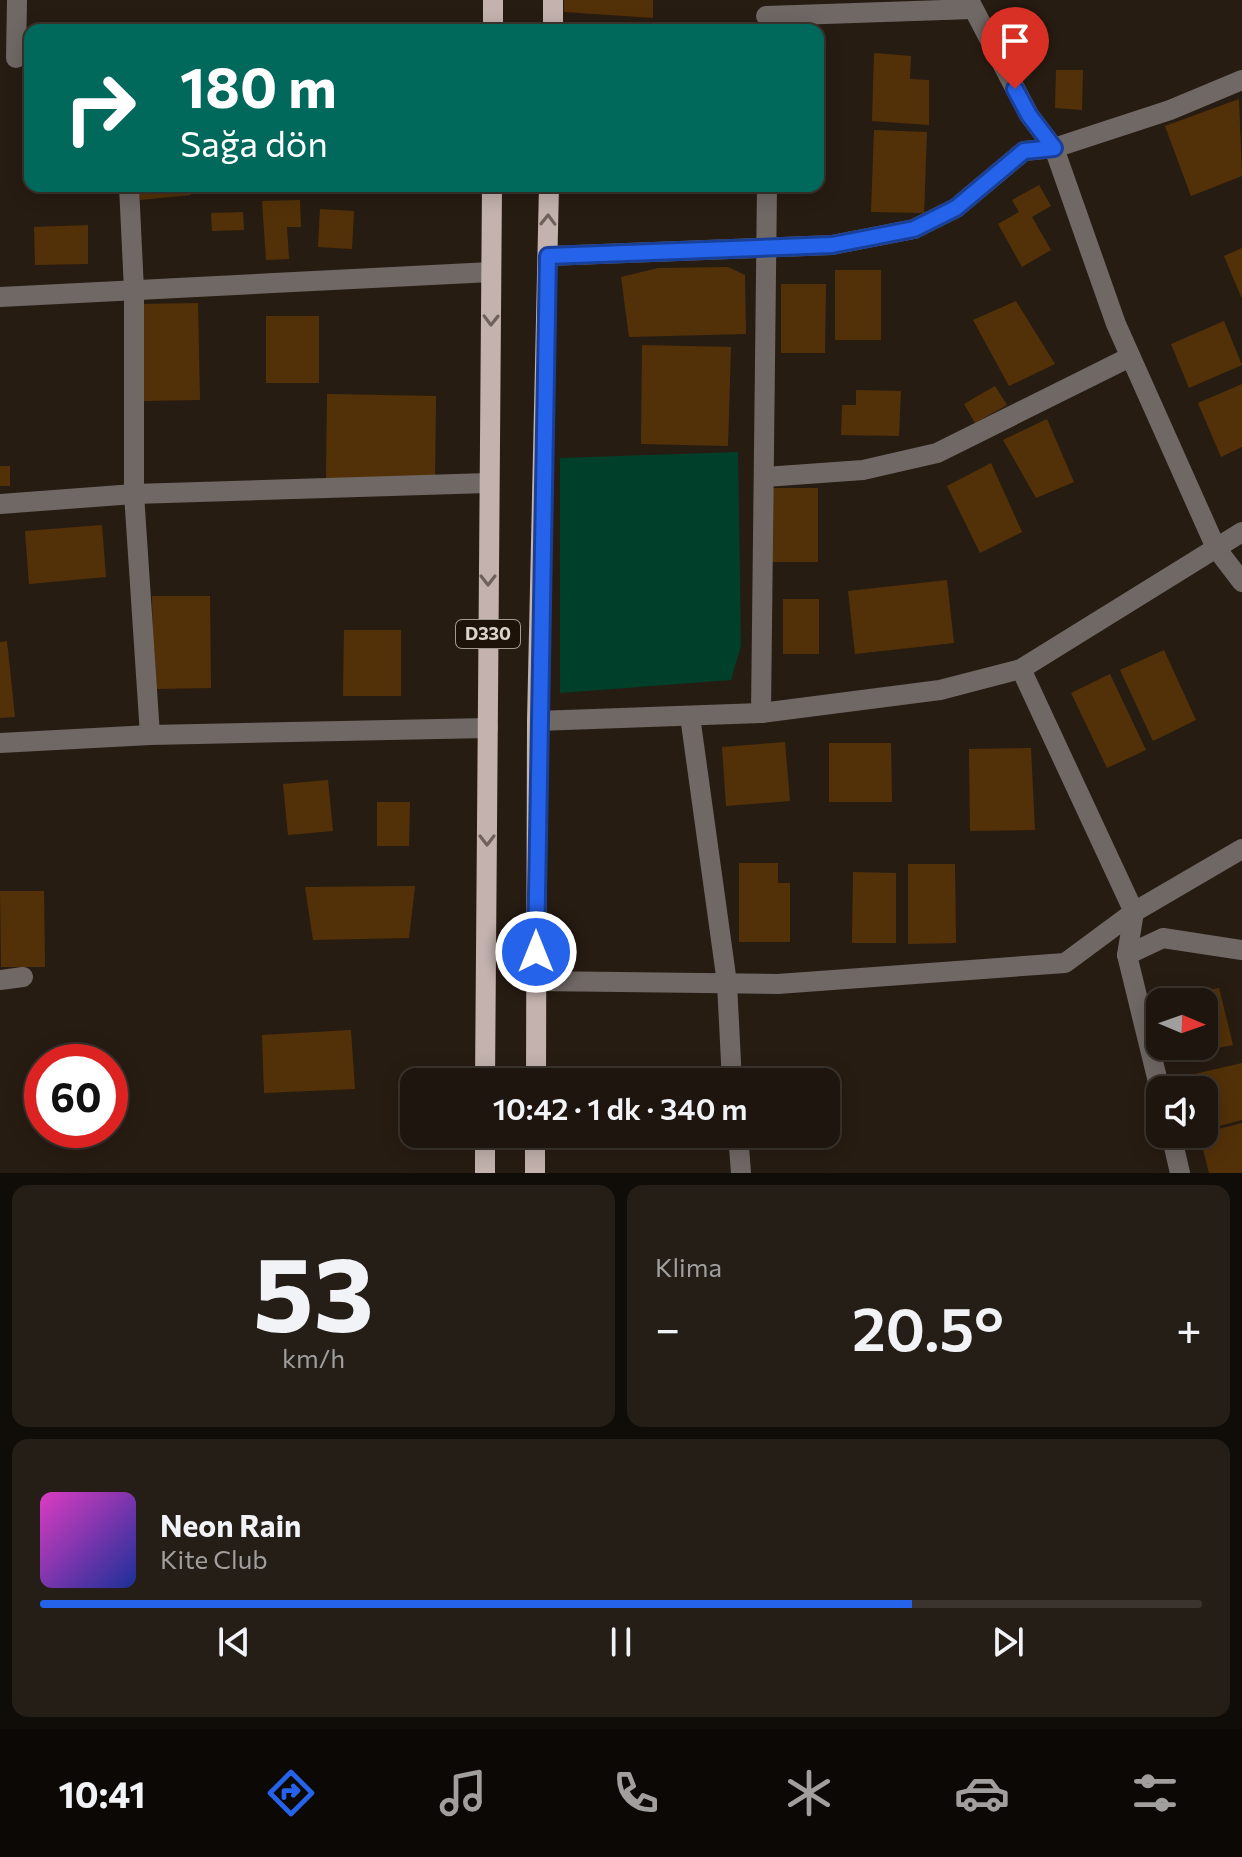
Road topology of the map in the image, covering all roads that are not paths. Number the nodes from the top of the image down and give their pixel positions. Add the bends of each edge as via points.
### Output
1 (17, 0) edge
2 (493, 0) edge
3 (553, 0) edge
4 (971, 4) edge
5 (766, 15) edge
6 (493, 24) edge
7 (553, 24) edge
8 (15, 58) edge
9 (1242, 80) edge
10 (1054, 148) junction
11 (129, 192) edge
12 (492, 192) edge
13 (549, 192) edge
14 (767, 192) edge
15 (767, 248) junction
16 (548, 256) junction
17 (491, 272) junction
18 (134, 290) junction
19 (0, 297) edge
20 (1130, 357) junction
21 (765, 477) junction
22 (488, 483) junction
23 (134, 494) junction
24 (0, 504) edge
25 (1242, 532) edge
26 (1216, 548) junction
27 (1242, 582) edge
28 (1021, 669) junction
29 (761, 713) junction
30 (690, 716) junction
31 (537, 721) junction
32 (488, 728) junction
33 (150, 735) junction
34 (0, 743) edge
35 (1242, 849) edge
36 (1134, 912) junction
37 (1242, 950) edge
38 (1127, 955) junction
39 (23, 977) dead end
40 (0, 980) edge
41 (536, 981) junction
42 (727, 983) junction
43 (485, 1068) edge
44 (536, 1068) edge
45 (731, 1068) edge
46 (1157, 1076) edge
47 (485, 1148) edge
48 (535, 1148) edge
49 (739, 1148) edge
50 (1174, 1148) edge
51 (485, 1173) edge
52 (535, 1173) edge
53 (741, 1173) edge
54 (1180, 1173) edge

1 - 8 street
2 - 6 main road
3 - 7 main road
4 - 5 street
4 - 10 street via 1029,115
9 - 10 street
10 - 15 street via 1024,151 956,208 914,229 832,245
10 - 20 street
11 - 18 street
12 - 17 main road, D330
16 -> 13 main road, D330
14 - 15 street
15 - 16 street
15 - 21 street
16 - 31 main road, D330
17 - 18 street
17 -> 22 main road, D330
18 - 19 street
18 - 23 street
20 - 21 street via 937,453 863,470
20 - 26 street
21 - 29 street
22 - 23 street
22 -> 32 main road, D330
23 - 24 street
23 - 33 street
25 - 26 street
26 - 27 street
26 - 28 street
28 - 29 street via 940,690
28 - 36 street
29 - 30 street
30 - 31 street
30 - 42 street
31 - 41 main road, D330
32 - 33 street
32 -> 43 main road, D330
33 - 34 street
35 - 36 street
36 - 38 street
36 - 42 street via 1065,963 778,984
37 - 38 street via 1163,938
38 - 46 street
39 - 40 street
41 - 42 street
41 - 44 main road, D330
42 - 45 street
47 - 51 main road
48 - 52 main road
49 - 53 street
50 - 54 street

